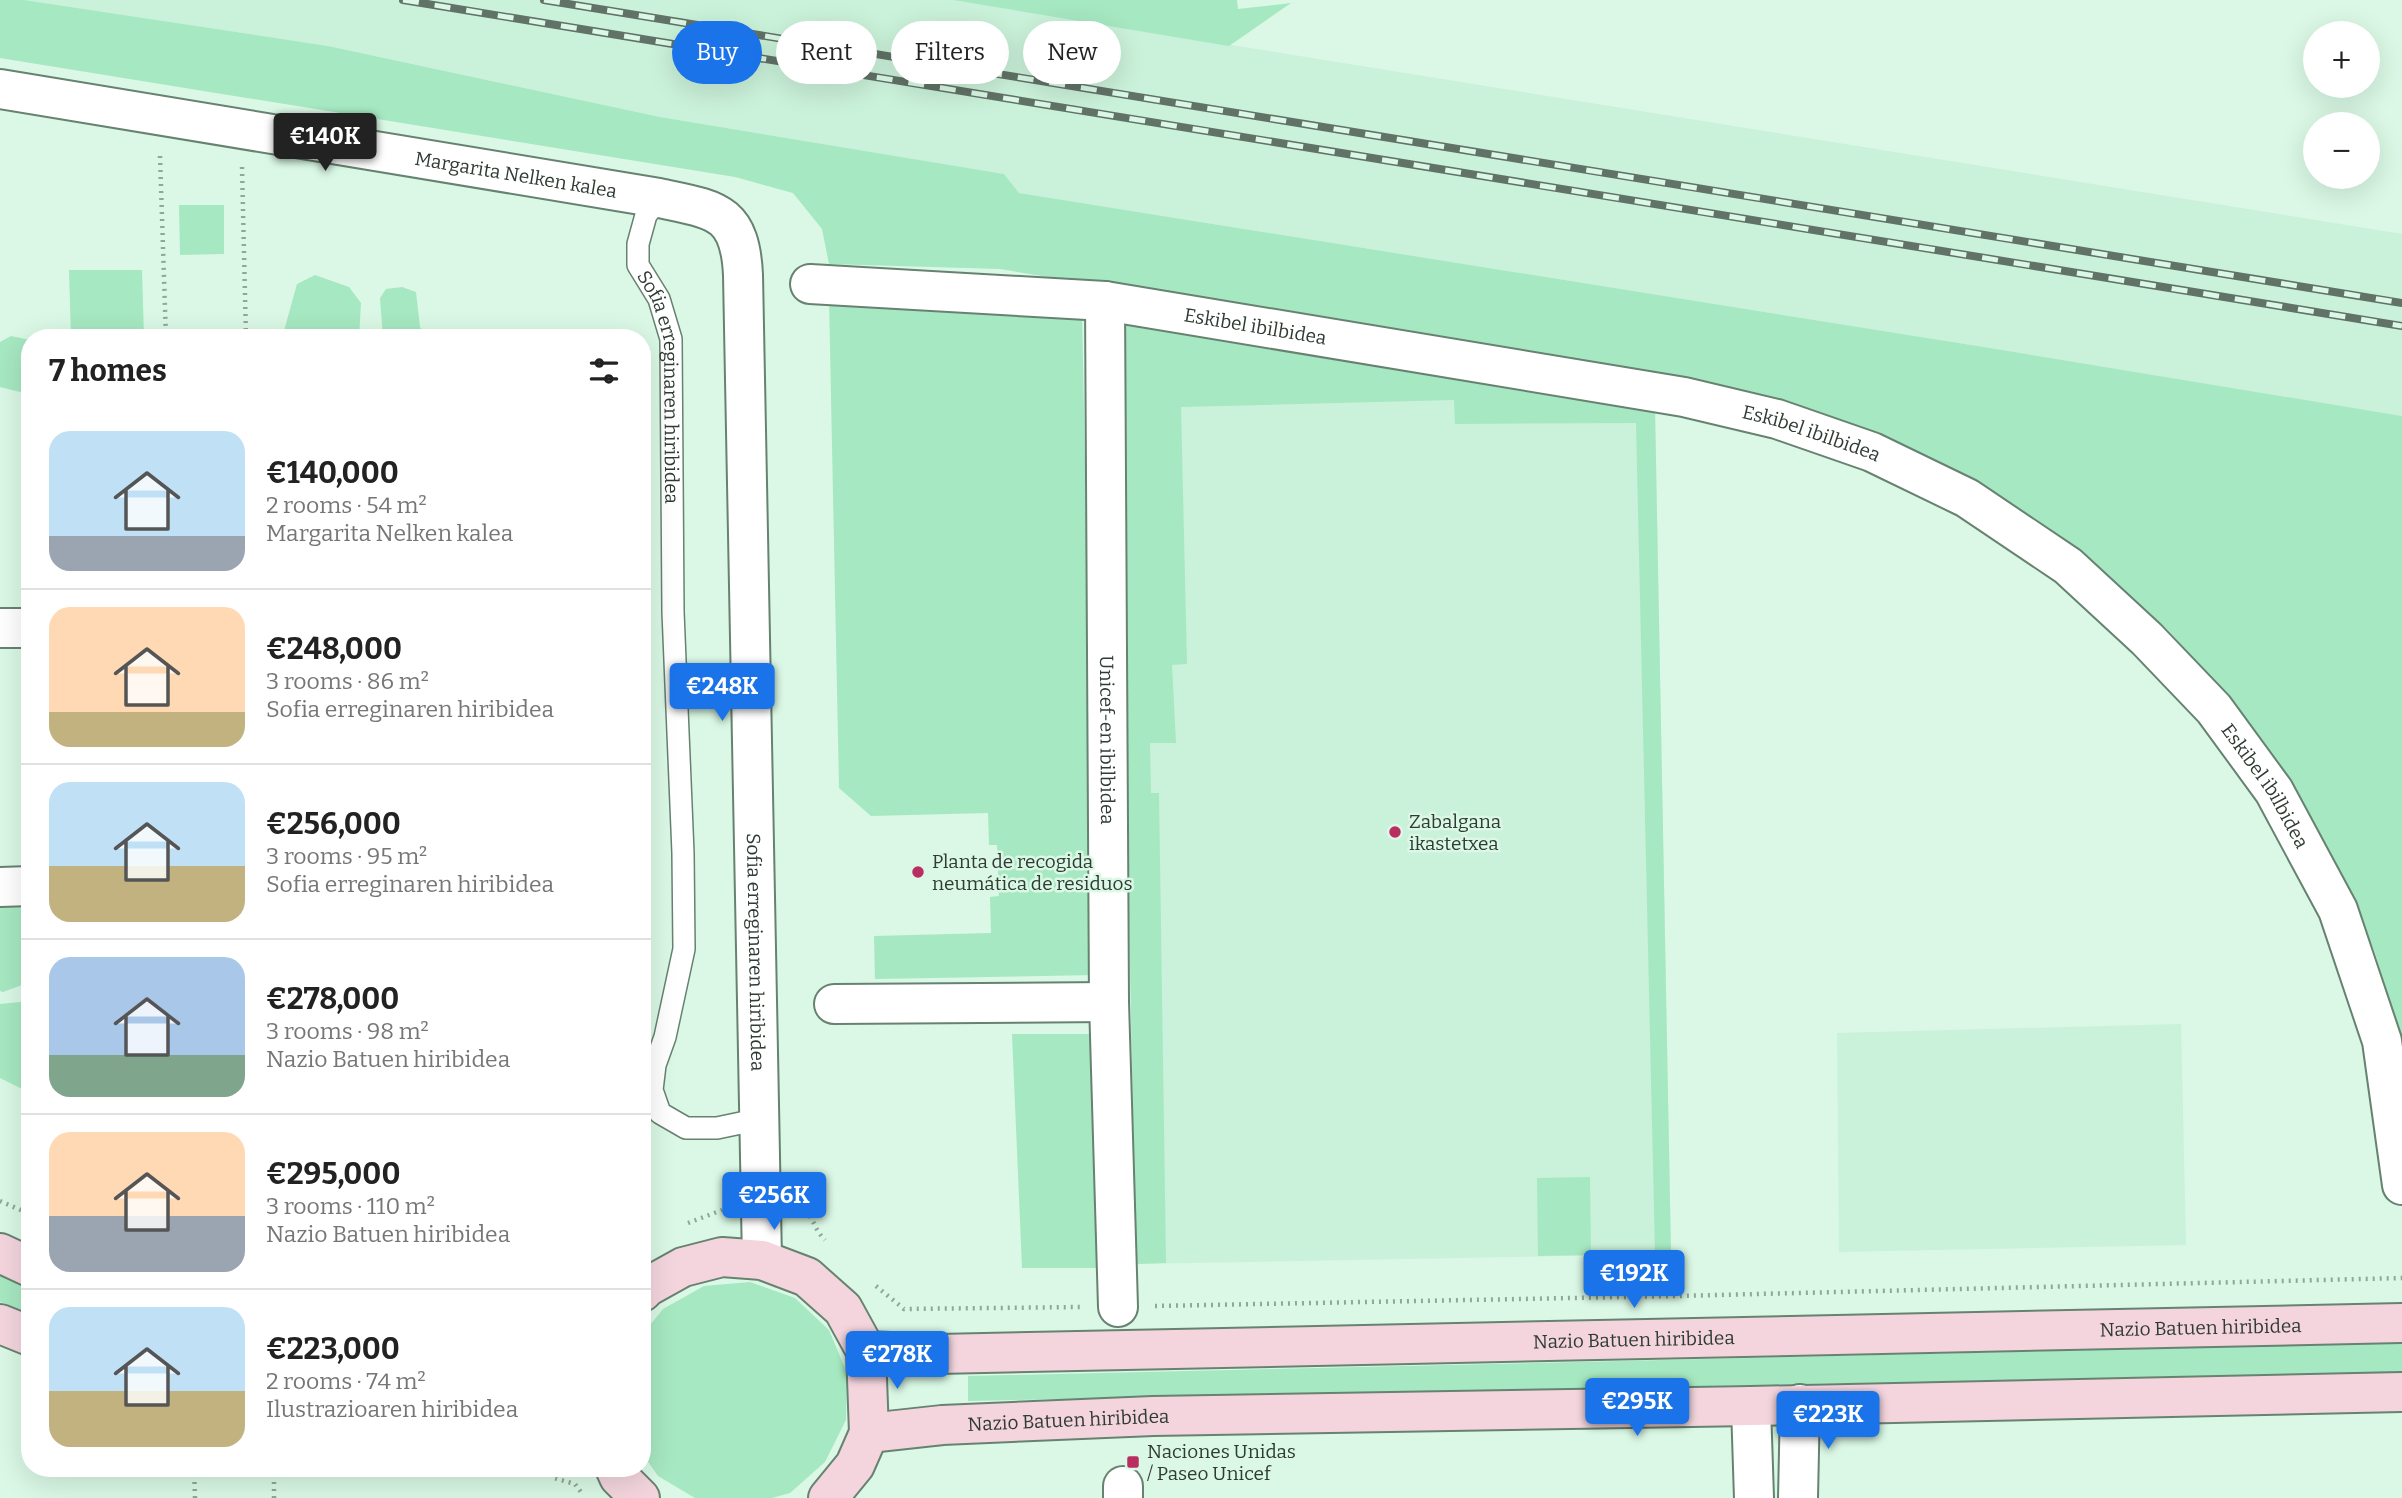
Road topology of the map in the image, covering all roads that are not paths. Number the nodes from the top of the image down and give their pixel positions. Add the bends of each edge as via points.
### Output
1 (0, 89) edge
2 (659, 198) junction
3 (810, 284) dead end
4 (1105, 301) junction
5 (0, 628) edge
6 (21, 628) edge
7 (21, 886) edge
8 (0, 887) edge
9 (1109, 1002) junction
10 (834, 1004) dead end
11 (760, 1119) junction
12 (2402, 1185) edge
13 (0, 1253) edge
14 (762, 1260) junction
15 (21, 1263) edge
16 (651, 1286) edge
17 (1118, 1307) road end
18 (2402, 1323) edge
19 (0, 1324) edge
20 (21, 1332) edge
21 (866, 1351) junction
22 (2402, 1392) edge
23 (1800, 1404) junction
24 (1751, 1406) junction
25 (869, 1433) junction
26 (619, 1477) edge
27 (640, 1498) edge
28 (828, 1498) edge
29 (1754, 1498) edge
30 (1798, 1498) edge

1 - 2 street, Margarita Nelken kalea
2 - 11 street, Sofia erreginaren hiribidea via 717,212 734,229 742,254
2 - 11 lane, Sofia erreginaren hiribidea via 646,215 638,265 659,299 671,339 673,612 684,948 652,1090 660,1113 686,1128 717,1128
3 - 4 street, Eskibel ibilbidea
4 - 9 street, Unicef-en ibilbidea
4 - 12 street, Eskibel ibilbidea via 1684,397 1777,419 1872,452 1967,498 2046,551 2147,639 2214,709 2274,791 2338,910 2382,1041
5 - 6 street
7 - 8 street
9 - 10 street
9 - 17 street, Unicef-en ibilbidea
11 - 14 street, Sofia erreginaren hiribidea
13 - 15 main road
14 - 16 main road via 722,1257 683,1266
14 - 21 main road via 807,1277 843,1309
18 - 21 main road, Nazio Batuen hiribidea via 939,1354
19 - 20 main road
21 - 25 main road
22 - 23 main road, Nazio Batuen hiribidea
23 - 24 main road, Nazio Batuen hiribidea
23 - 30 street
24 - 25 main road, Nazio Batuen hiribidea via 1153,1416 942,1425
24 - 29 street
25 - 28 main road via 855,1465
26 - 27 main road

